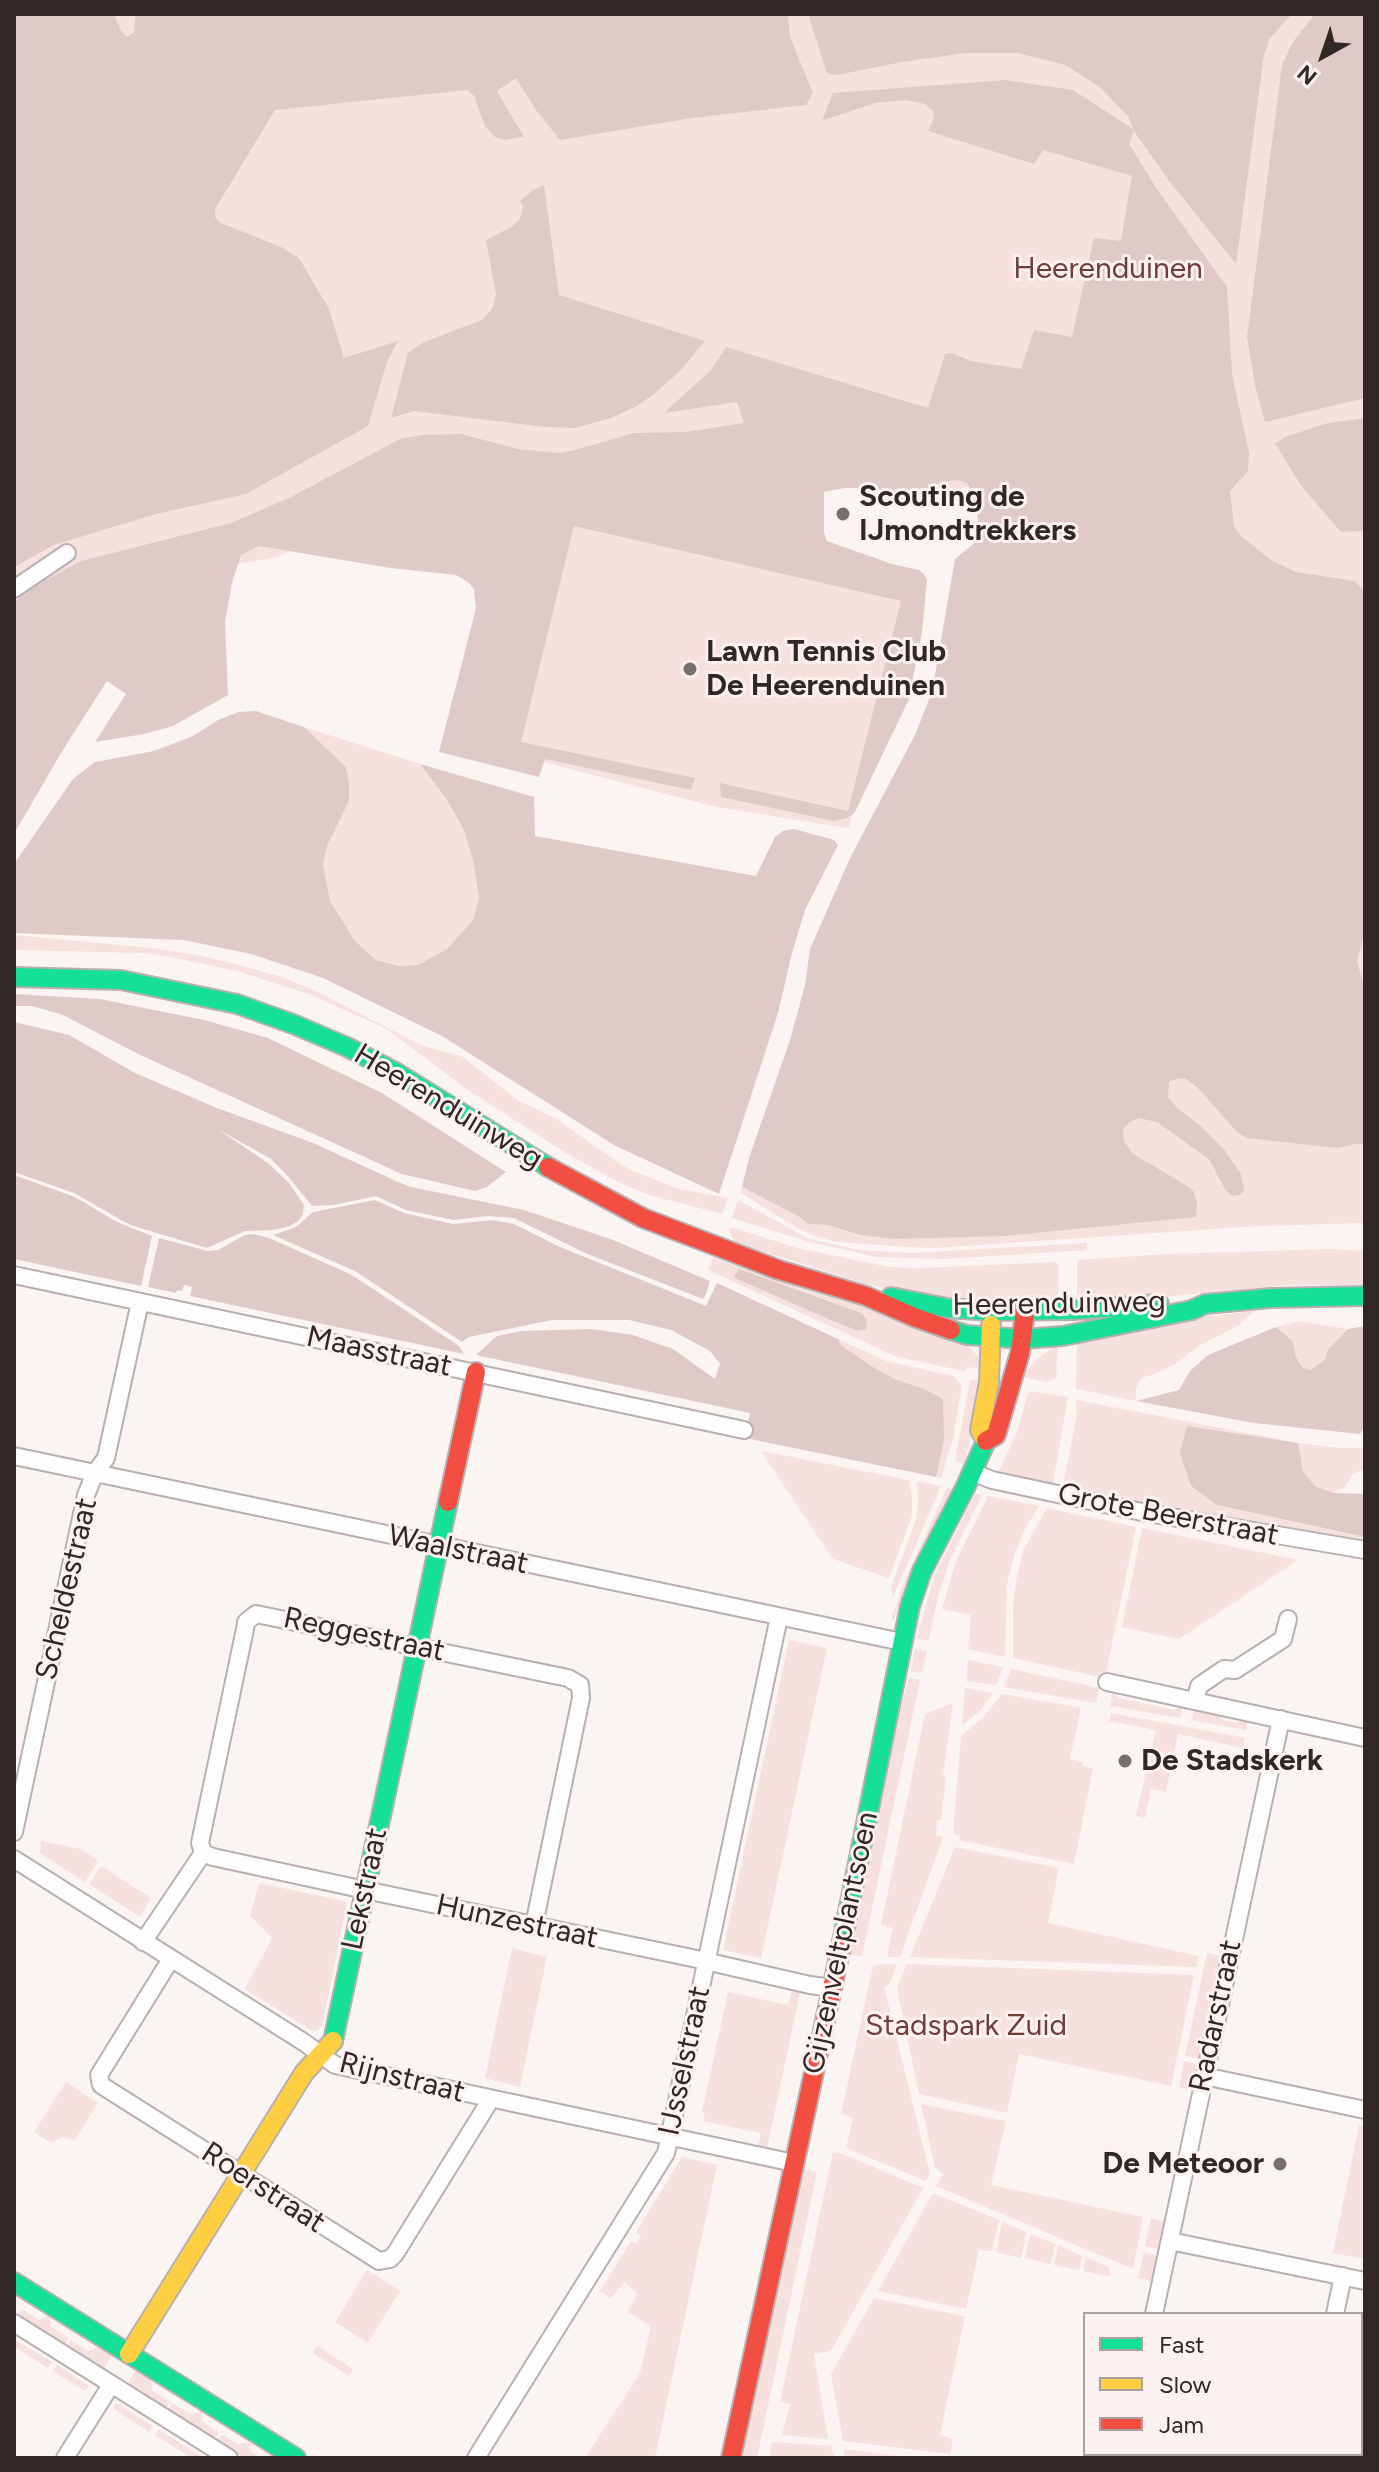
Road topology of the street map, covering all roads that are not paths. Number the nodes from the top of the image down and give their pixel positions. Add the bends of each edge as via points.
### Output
1 (67, 553) dead end
2 (14, 589) edge
3 (14, 977) edge
4 (14, 1275) edge
5 (866, 1296) junction
6 (1365, 1296) edge
7 (140, 1302) junction
8 (1205, 1304) junction
9 (991, 1311) junction
10 (1025, 1311) junction
11 (991, 1338) junction
12 (1023, 1339) junction
13 (476, 1372) junction
14 (744, 1430) dead end
15 (986, 1441) junction
16 (14, 1456) edge
17 (972, 1472) junction
18 (95, 1473) junction
19 (439, 1546) junction
20 (1365, 1550) edge
21 (779, 1617) junction
22 (1288, 1619) dead end
23 (902, 1642) junction
24 (417, 1647) junction
25 (1107, 1682) dead end
26 (1195, 1701) junction
27 (1281, 1719) junction
28 (1365, 1738) edge
29 (14, 1832) edge
30 (203, 1853) junction
31 (14, 1859) edge
32 (365, 1890) junction
33 (534, 1925) junction
34 (143, 1942) junction
35 (171, 1959) junction
36 (706, 1962) junction
37 (832, 1988) junction
38 (321, 2055) junction
39 (1204, 2076) junction
40 (491, 2099) junction
41 (1365, 2110) edge
42 (670, 2136) junction
43 (794, 2163) junction
44 (242, 2174) junction
45 (1170, 2241) junction
46 (1343, 2276) junction
47 (1365, 2281) edge
48 (14, 2282) edge
49 (1154, 2312) edge
50 (1335, 2312) edge
51 (14, 2323) edge
52 (129, 2354) junction
53 (111, 2385) junction
54 (65, 2458) edge
55 (229, 2458) edge
56 (296, 2458) edge
57 (476, 2458) edge
58 (731, 2458) edge

1 - 2 street
3 - 5 street, Heerenduinweg via 121,980 237,1004 293,1024 397,1073 566,1178 643,1218 779,1270
4 - 7 street, Maasstraat
5 - 9 street, Heerenduinweg
5 - 11 street, Heerenduinweg via 941,1327
6 - 8 street, Heerenduinweg
7 - 13 street, Maasstraat
7 - 18 street, Scheldestraat via 106,1458
8 - 10 street, Heerenduinweg via 1192,1300
8 - 12 street, Heerenduinweg via 1112,1327
9 - 10 street, Heerenduinweg
9 - 11 street, Gijzenveltplantsoen
10 - 12 street, Gijzenveltplantsoen
11 - 12 street, Heerenduinweg
11 - 15 street, Gijzenveltplantsoen via 980,1430
12 - 15 street, Gijzenveltplantsoen via 996,1435
13 - 14 street, Maasstraat
13 - 19 street, Lekstraat
15 - 17 street, Gijzenveltplantsoen
16 - 18 street, Waalstraat
17 - 20 street, Grote Beerstraat via 1142,1512
17 - 23 street, Gijzenveltplantsoen via 922,1571
18 - 19 street, Waalstraat
18 - 29 street, Scheldestraat
19 - 21 street, Waalstraat
19 - 24 street, Lekstraat
21 - 23 street, Waalstraat
21 - 36 street, IJsselstraat
22 - 26 street via 1283,1639 1199,1686
23 - 37 street, Gijzenveltplantsoen
24 - 30 street, Reggestraat via 263,1614 250,1617 200,1843
24 - 32 street, Lekstraat
24 - 33 street, Reggestraat via 568,1678 580,1685
25 - 26 street
26 - 27 street
27 - 28 street
27 - 39 street, Radarstraat
30 - 32 street, Hunzestraat
30 - 34 street, Reggestraat
31 - 34 street, Rijnstraat
32 - 33 street, Hunzestraat
32 - 38 street, Lekstraat via 333,2043
33 - 36 street, Hunzestraat
34 - 35 street, Rijnstraat
35 - 38 street, Rijnstraat
35 - 44 street, Roerstraat via 99,2075 101,2085
36 - 37 street, Hunzestraat
36 - 42 street, IJsselstraat
37 - 43 street, Gijzenveltplantsoen
38 - 40 street, Rijnstraat via 335,2065
38 - 44 street, Lekstraat via 304,2073
39 - 41 street
39 - 45 street, Radarstraat
40 - 42 street, Rijnstraat
40 - 44 street, Roerstraat via 395,2254 385,2261
42 - 43 street, Rijnstraat
42 - 57 street, IJsselstraat via 666,2153
43 - 58 street, Gijzenveltplantsoen
44 - 52 street, Lekstraat
45 - 46 street
45 - 49 street, Radarstraat
46 - 47 street
46 - 50 street
48 - 52 street
51 - 53 street
52 - 56 street
53 - 54 street
53 - 55 street

